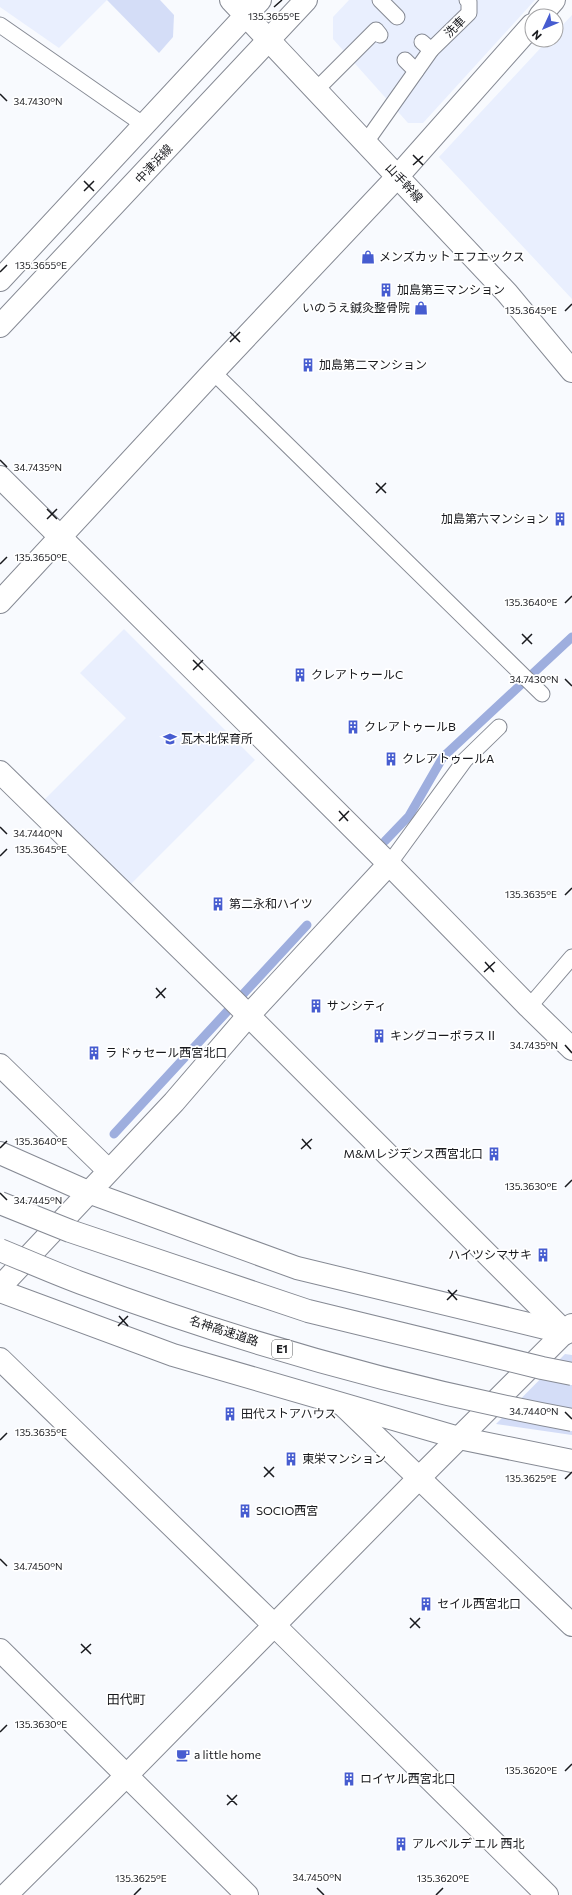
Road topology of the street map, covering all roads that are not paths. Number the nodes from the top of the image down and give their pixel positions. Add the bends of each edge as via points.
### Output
1 (231, 0) edge
2 (260, 0) edge
3 (306, 0) edge
4 (380, 0) edge
5 (467, 0) edge
6 (554, 0) edge
7 (547, 8) edge
8 (245, 16) junction
9 (397, 17) dead end
10 (0, 26) edge
11 (524, 34) edge
12 (380, 35) dead end
13 (269, 40) junction
14 (316, 90) junction
15 (144, 125) junction
16 (366, 142) junction
17 (398, 176) junction
18 (0, 280) edge
19 (0, 326) edge
20 (572, 371) edge
21 (213, 372) junction
22 (0, 477) edge
23 (61, 538) junction
24 (0, 602) edge
25 (542, 694) dead end
26 (498, 727) dead end
27 (0, 772) edge
28 (389, 864) junction
29 (572, 957) edge
30 (240, 1007) junction
31 (529, 1007) junction
32 (572, 1049) edge
33 (0, 1065) edge
34 (0, 1154) edge
35 (108, 1170) junction
36 (88, 1192) junction
37 (0, 1203) edge
38 (0, 1250) edge
39 (0, 1287) edge
40 (0, 1291) edge
41 (570, 1330) edge
42 (0, 1358) edge
43 (572, 1374) edge
44 (343, 1404) junction
45 (572, 1420) edge
46 (459, 1438) junction
47 (572, 1461) edge
48 (420, 1477) junction
49 (274, 1625) junction
50 (572, 1625) edge
51 (0, 1650) edge
52 (127, 1775) junction
53 (6, 1895) edge
54 (247, 1895) edge
55 (547, 1895) edge

1 - 8 main road, 山手幹線
2 - 8 main road
3 - 13 main road, 中津浜線
4 - 9 lane
5 - 16 lane, 洗車 via 469,13 427,46 411,65
6 - 7 main road
8 - 13 main road, 山手幹線
8 - 15 main road
10 - 15 lane
11 - 17 main road
12 - 14 lane via 376,30
13 - 14 main road, 山手幹線
13 - 19 main road, 中津浜線
14 - 16 main road, 山手幹線
15 - 18 main road
16 - 17 main road, 山手幹線
17 - 20 main road, 山手幹線 via 506,293
17 - 21 main road
21 - 23 main road
21 - 25 lane
22 - 23 main road
23 - 24 main road
23 - 28 main road
26 - 28 lane via 465,760
27 - 30 main road
28 - 30 main road
28 - 31 main road
29 - 31 lane
30 - 35 main road via 174,1102
30 - 41 main road
31 - 32 main road
33 - 35 main road
34 - 36 main road
35 - 36 main road
36 - 39 main road
36 - 41 main road via 297,1268
37 - 43 main road, bridge via 70,1231 308,1310
38 - 45 main road, 名神高速道路 / E1, bridge via 80,1283 252,1341 355,1371
40 - 44 main road via 173,1355
41 - 46 main road
42 - 49 main road
44 - 46 main road
44 - 48 main road
46 - 47 main road
46 - 48 main road
48 - 49 main road
48 - 50 main road
49 - 52 main road
49 - 55 main road
51 - 52 main road
52 - 53 main road
52 - 54 main road

